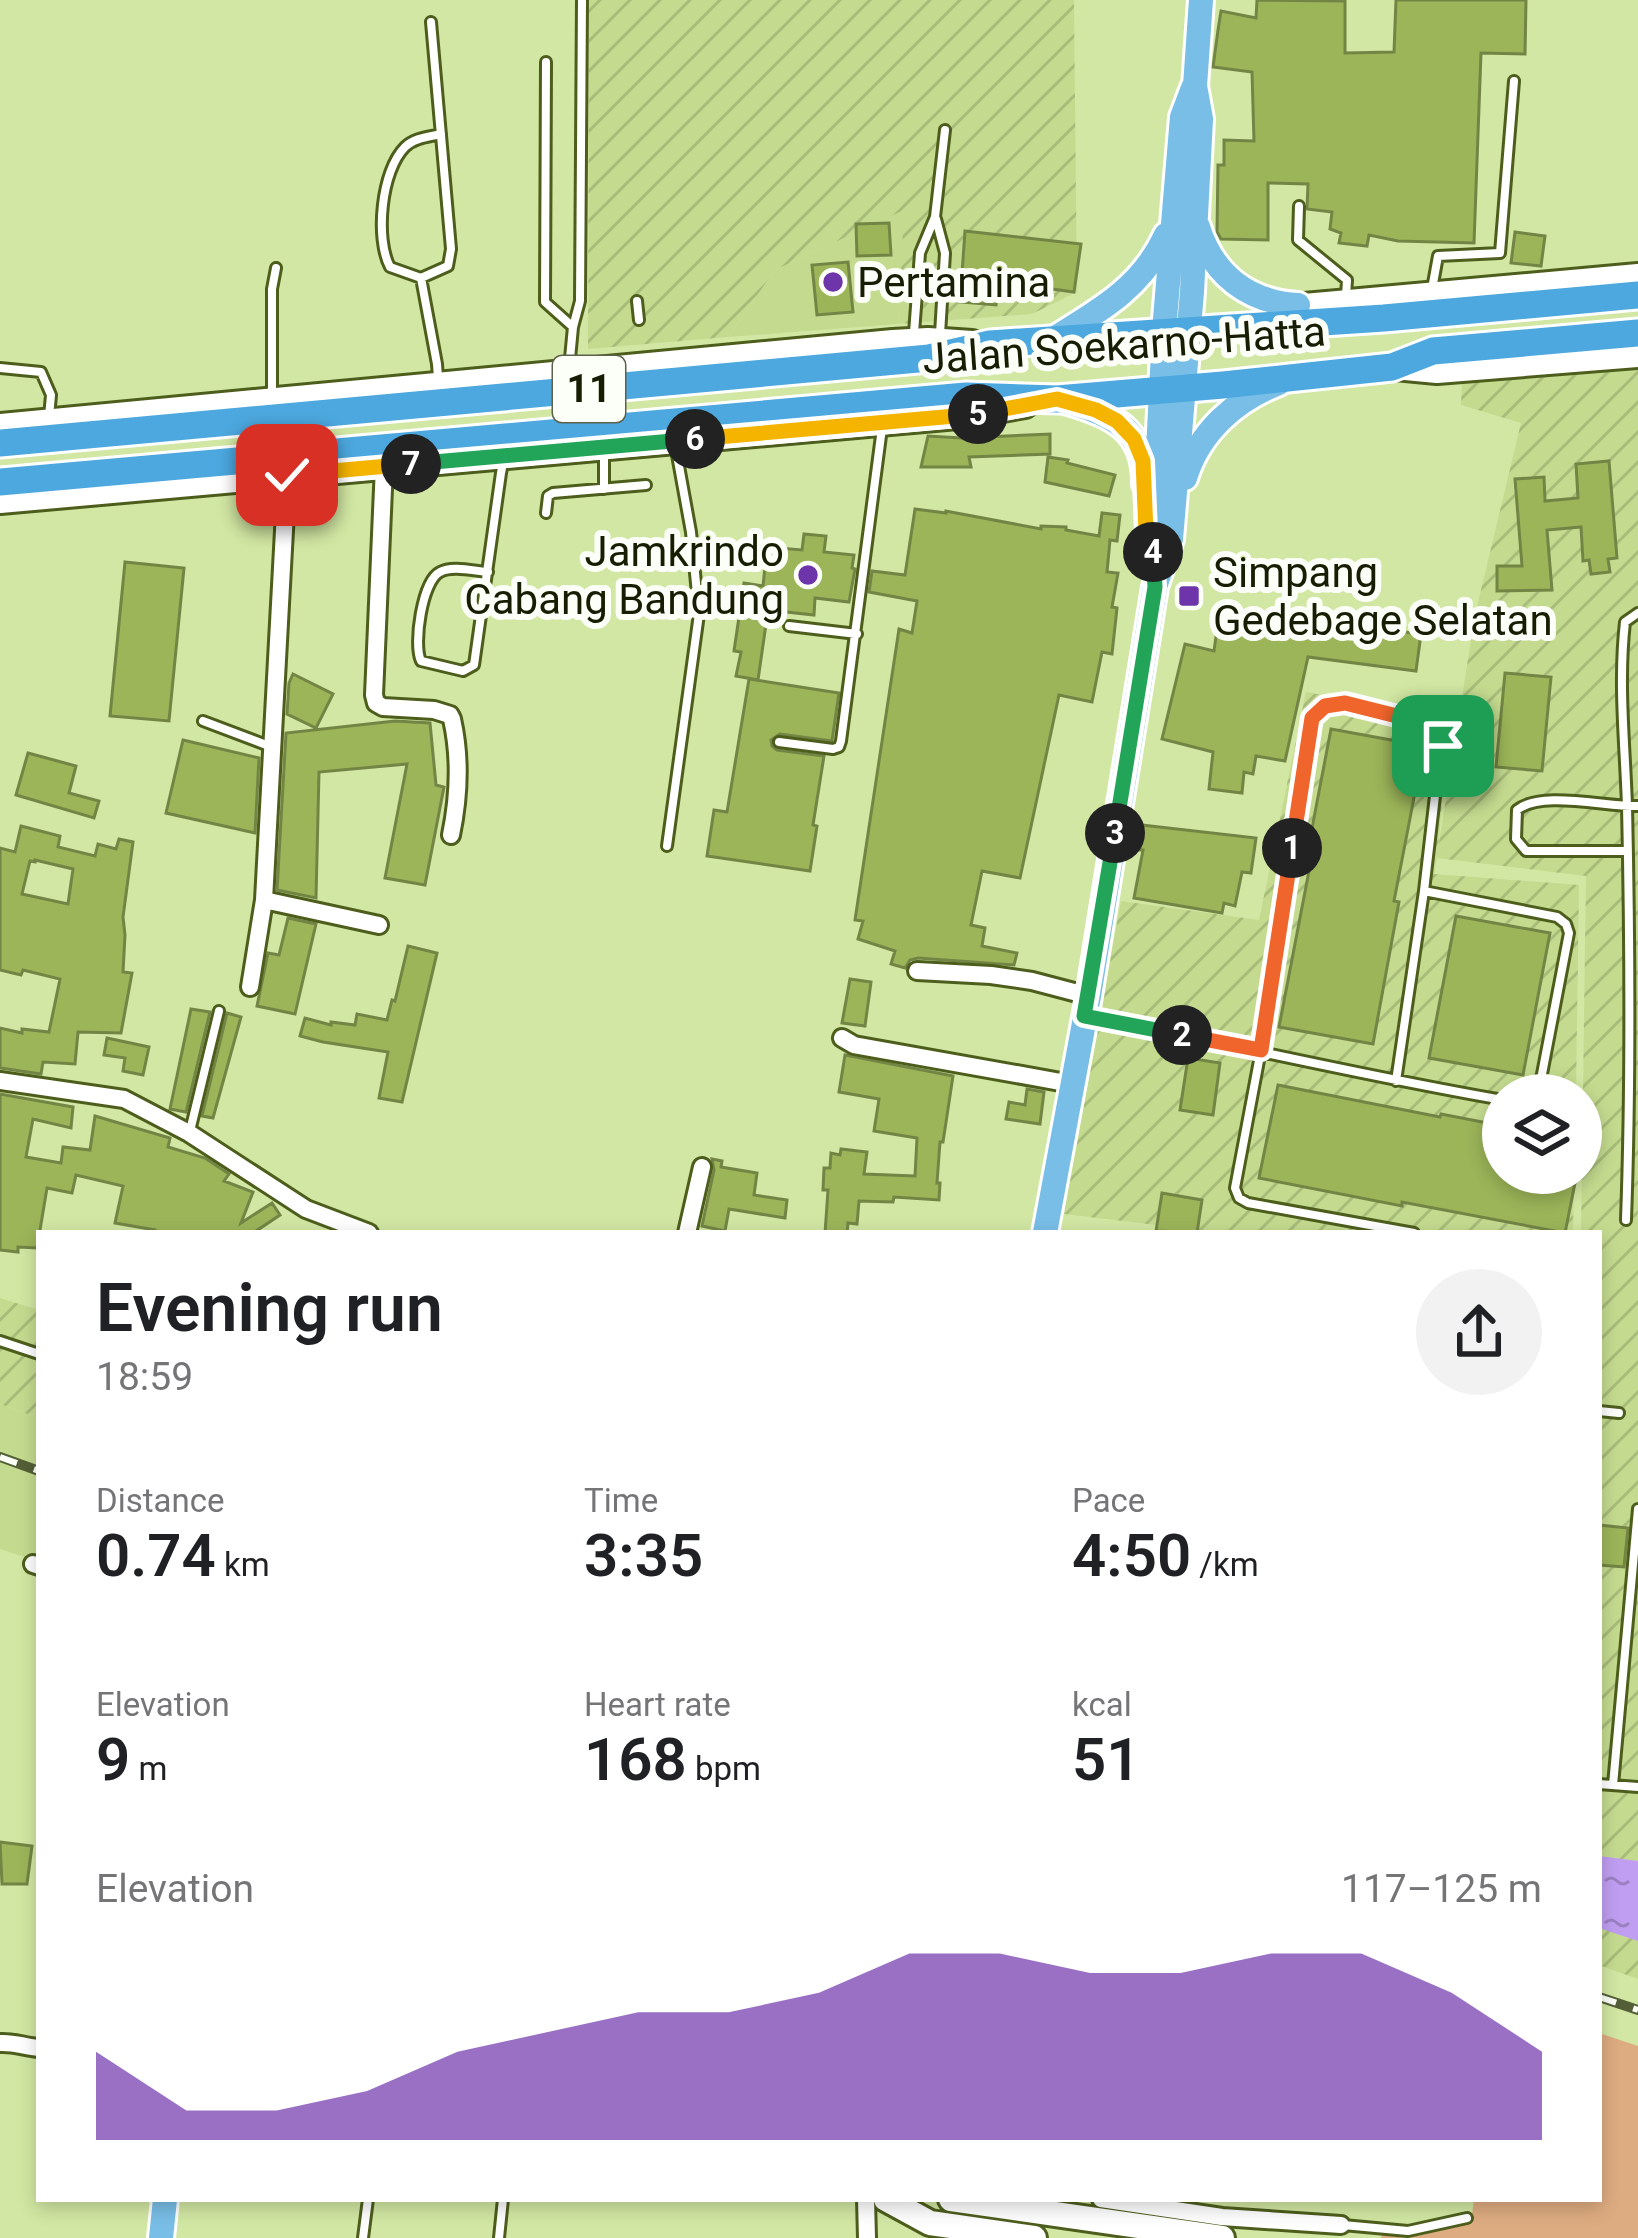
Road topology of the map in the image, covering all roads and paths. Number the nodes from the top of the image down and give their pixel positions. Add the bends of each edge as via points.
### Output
1 (582, 0) edge
2 (1201, 0) edge
3 (430, 22) dead end
4 (546, 62) dead end
5 (1514, 81) dead end
6 (1195, 86) junction
7 (945, 130) dead end
8 (441, 134) junction
9 (1176, 192) junction
10 (1299, 206) dead end
11 (1196, 212) junction
12 (935, 217) junction
13 (276, 268) dead end
14 (1638, 276) edge
15 (421, 278) junction
16 (917, 289) junction
17 (943, 290) junction
18 (1431, 294) junction
19 (1638, 295) edge
20 (637, 301) dead end
21 (1346, 301) junction
22 (1298, 305) junction
23 (639, 320) dead end
24 (573, 327) junction
25 (1221, 328) junction
26 (1176, 330) junction
27 (1638, 333) edge
28 (1055, 338) junction
29 (914, 341) junction
30 (940, 341) junction
31 (990, 344) junction
32 (1638, 355) edge
33 (1392, 367) junction
34 (0, 368) edge
35 (569, 371) junction
36 (1296, 377) junction
37 (438, 385) junction
38 (1172, 390) junction
39 (1057, 399) junction
40 (272, 400) junction
41 (220, 405) junction
42 (49, 421) junction
43 (882, 422) junction
44 (188, 425) junction
45 (0, 426) edge
46 (675, 441) junction
47 (0, 443) edge
48 (604, 447) junction
49 (505, 456) junction
50 (197, 464) junction
51 (384, 466) junction
52 (287, 475) junction
53 (232, 480) junction
54 (0, 482) edge
55 (646, 485) dead end
56 (604, 489) junction
57 (0, 501) edge
58 (547, 513) dead end
59 (1162, 545) junction
60 (488, 572) junction
61 (1638, 613) edge
62 (788, 626) dead end
63 (857, 634) junction
64 (203, 721) dead end
65 (778, 742) dead end
66 (272, 747) junction
67 (1627, 806) junction
68 (1638, 806) edge
69 (451, 835) dead end
70 (667, 846) dead end
71 (1627, 851) junction
72 (1424, 891) junction
73 (264, 900) junction
74 (379, 925) dead end
75 (917, 971) dead end
76 (250, 987) dead end
77 (1087, 1006) junction
78 (219, 1011) dead end
79 (842, 1038) dead end
80 (1261, 1050) junction
81 (1542, 1074) edge
82 (0, 1082) edge
83 (1396, 1082) junction
84 (1072, 1084) junction
85 (1482, 1096) edge
86 (1634, 1106) edge
87 (189, 1133) junction
88 (701, 1167) dead end
89 (1626, 1220) dead end
90 (361, 1230) edge
91 (688, 1230) edge
92 (1046, 1230) edge
93 (1397, 1230) edge
94 (0, 1341) edge
95 (36, 1353) edge
96 (1602, 1411) edge
97 (1619, 1413) dead end
98 (1638, 1509) edge
99 (1602, 1784) edge
100 (1612, 1785) junction
101 (1638, 1787) edge
102 (0, 2047) edge
103 (32, 2048) edge
104 (165, 2202) edge
105 (368, 2202) edge
106 (503, 2202) edge
107 (866, 2202) edge
108 (892, 2202) edge
109 (998, 2202) edge
110 (1029, 2204) edge
111 (1467, 2218) dead end
112 (1103, 2219) edge
113 (1341, 2225) joint
114 (161, 2238) edge
115 (363, 2238) edge
116 (500, 2238) edge
117 (867, 2238) edge
118 (1034, 2238) edge
119 (1222, 2238) edge

1 - 24 lane via 580,301
2 - 6 main road
3 - 8 lane
4 - 24 lane via 545,302
5 - 18 lane via 1500,254 1438,256
6 - 9 main road via 1182,117
6 - 11 main road
7 - 12 lane
8 - 15 lane via 451,249 448,266
8 - 15 lane via 400,152 380,234 390,267
9 - 26 main road
9 - 28 main road via 1149,267
10 - 21 lane via 1298,240 1347,280
11 - 22 main road via 1208,254 1226,277 1267,301
11 - 26 main road
12 - 16 lane
12 - 17 lane via 945,253
13 - 40 lane
14 - 18 main road, Jalan Soekarno-Hatta
15 - 37 lane
16 - 17 lane
16 - 29 lane
17 - 30 lane
18 - 21 main road, Jalan Soekarno-Hatta
19 - 25 highway, Jalan Soekarno-Hatta / 11
20 - 23 lane
21 - 22 main road, Jalan Soekarno-Hatta
22 - 25 main road, Jalan Soekarno-Hatta
24 - 35 lane
25 - 26 highway, Jalan Soekarno-Hatta / 11
26 - 28 highway, Jalan Soekarno-Hatta / 11
26 - 38 main road
27 - 33 highway, Jalan Soekarno-Hatta / 11 via 1432,351
28 - 31 highway, Jalan Soekarno-Hatta / 11
29 - 30 main road
29 - 35 main road
30 - 31 main road
31 - 44 highway, Jalan Soekarno-Hatta / 11 via 929,358
32 - 33 main road, Jalan Soekarno-Hatta
33 - 36 highway, Jalan Soekarno-Hatta / 11
34 - 42 lane via 41,372 51,395
35 - 37 main road
36 - 38 highway, Jalan Soekarno-Hatta / 11
36 - 59 main road via 1242,402 1203,438
37 - 40 main road
38 - 39 highway, Jalan Soekarno-Hatta / 11
38 - 59 main road
39 - 43 main road
39 - 50 highway, Jalan Soekarno-Hatta / 11 via 966,396
39 - 59 main road via 1107,414 1134,439 1143,461 1146,532
40 - 41 main road
41 - 42 main road
41 - 44 highway
42 - 45 main road
43 - 46 main road
43 - 63 lane
44 - 47 highway, Jalan Soekarno-Hatta / 11
46 - 48 main road
46 - 70 lane via 698,614
48 - 49 main road
48 - 56 lane
49 - 51 main road
49 - 60 lane
50 - 53 highway
50 - 54 highway, Jalan Soekarno-Hatta / 11
51 - 52 main road
51 - 69 street via 374,695 383,707 452,719 459,794
52 - 53 main road
52 - 66 street
53 - 57 main road
55 - 56 lane
56 - 58 lane via 553,493
59 - 77 main road
60 - 60 lane via 475,665 463,671 421,661 416,648 428,582 449,569
61 - 67 lane via 1625,622 1621,654
62 - 63 lane
63 - 65 lane via 839,747
64 - 66 lane
66 - 73 street
67 - 68 lane
67 - 71 lane
67 - 71 lane via 1526,803 1516,811 1516,839 1526,851
71 - 86 lane
72 - 80 lane via 1442,734 1437,726 1345,703 1325,706 1312,718
72 - 81 lane via 1566,924
72 - 83 lane
73 - 74 street
73 - 76 street
75 - 77 street via 1032,981
77 - 80 lane
77 - 84 main road
78 - 87 lane
79 - 84 street
80 - 83 lane
80 - 93 lane via 1234,1188 1239,1198
82 - 87 street via 124,1099
83 - 85 lane
84 - 92 main road
86 - 89 lane
87 - 90 street via 306,1209
88 - 91 street
94 - 95 lane
96 - 97 lane
98 - 100 lane
99 - 100 lane
100 - 101 lane
102 - 103 street
104 - 114 main road
105 - 115 lane
106 - 116 lane
107 - 117 street
108 - 118 main road via 930,2223
109 - 110 main road
110 - 112 main road
111 - 113 lane via 1408,2231
112 - 113 street
112 - 119 main road

